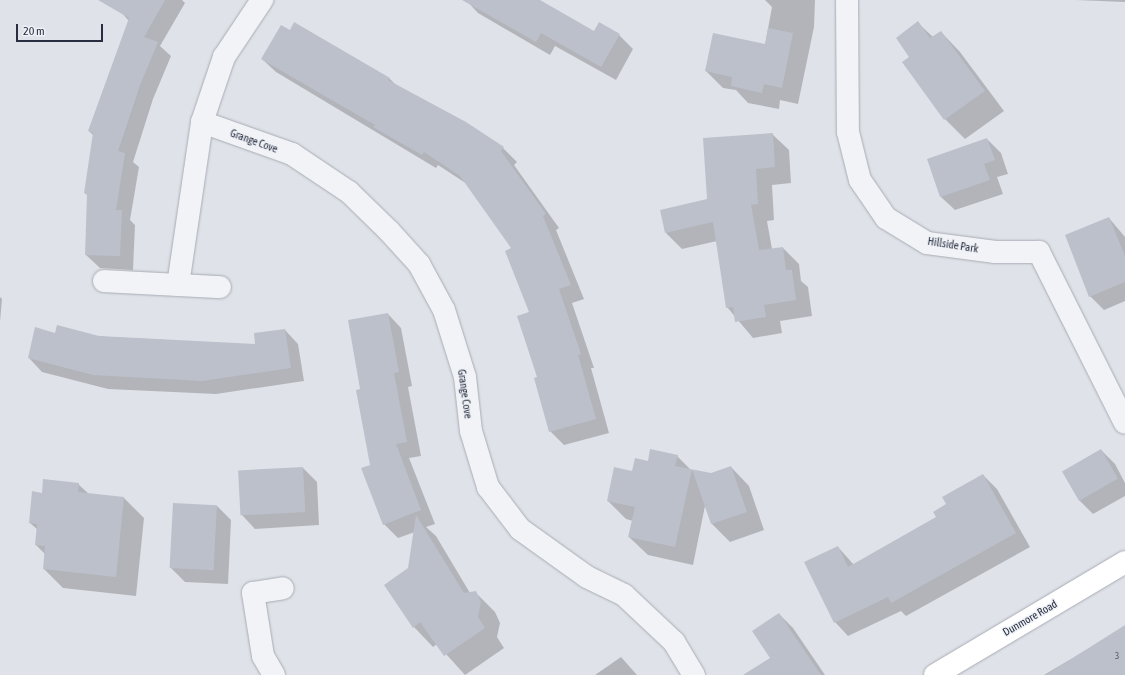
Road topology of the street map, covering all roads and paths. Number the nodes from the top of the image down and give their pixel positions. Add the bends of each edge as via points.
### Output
1 (847, 0) edge
2 (257, 2) edge
3 (202, 122) junction
4 (104, 281) dead end
5 (178, 285) junction
6 (220, 288) dead end
7 (1125, 423) edge
8 (1125, 562) edge
9 (283, 588) dead end
10 (274, 675) edge
11 (694, 675) edge
12 (935, 675) edge

1 - 7 street, Hillside Park via 848,132 860,180 886,218 927,243 995,252 1039,252
2 - 3 street via 224,57
3 - 5 street
3 - 11 street, Grange Cove via 292,154 349,192 419,264 444,310 465,377 471,431 488,487 520,529 587,577 624,595 674,642
4 - 5 street
5 - 6 street
8 - 12 main road, Dunmore Road
9 - 10 street via 253,594 263,656

